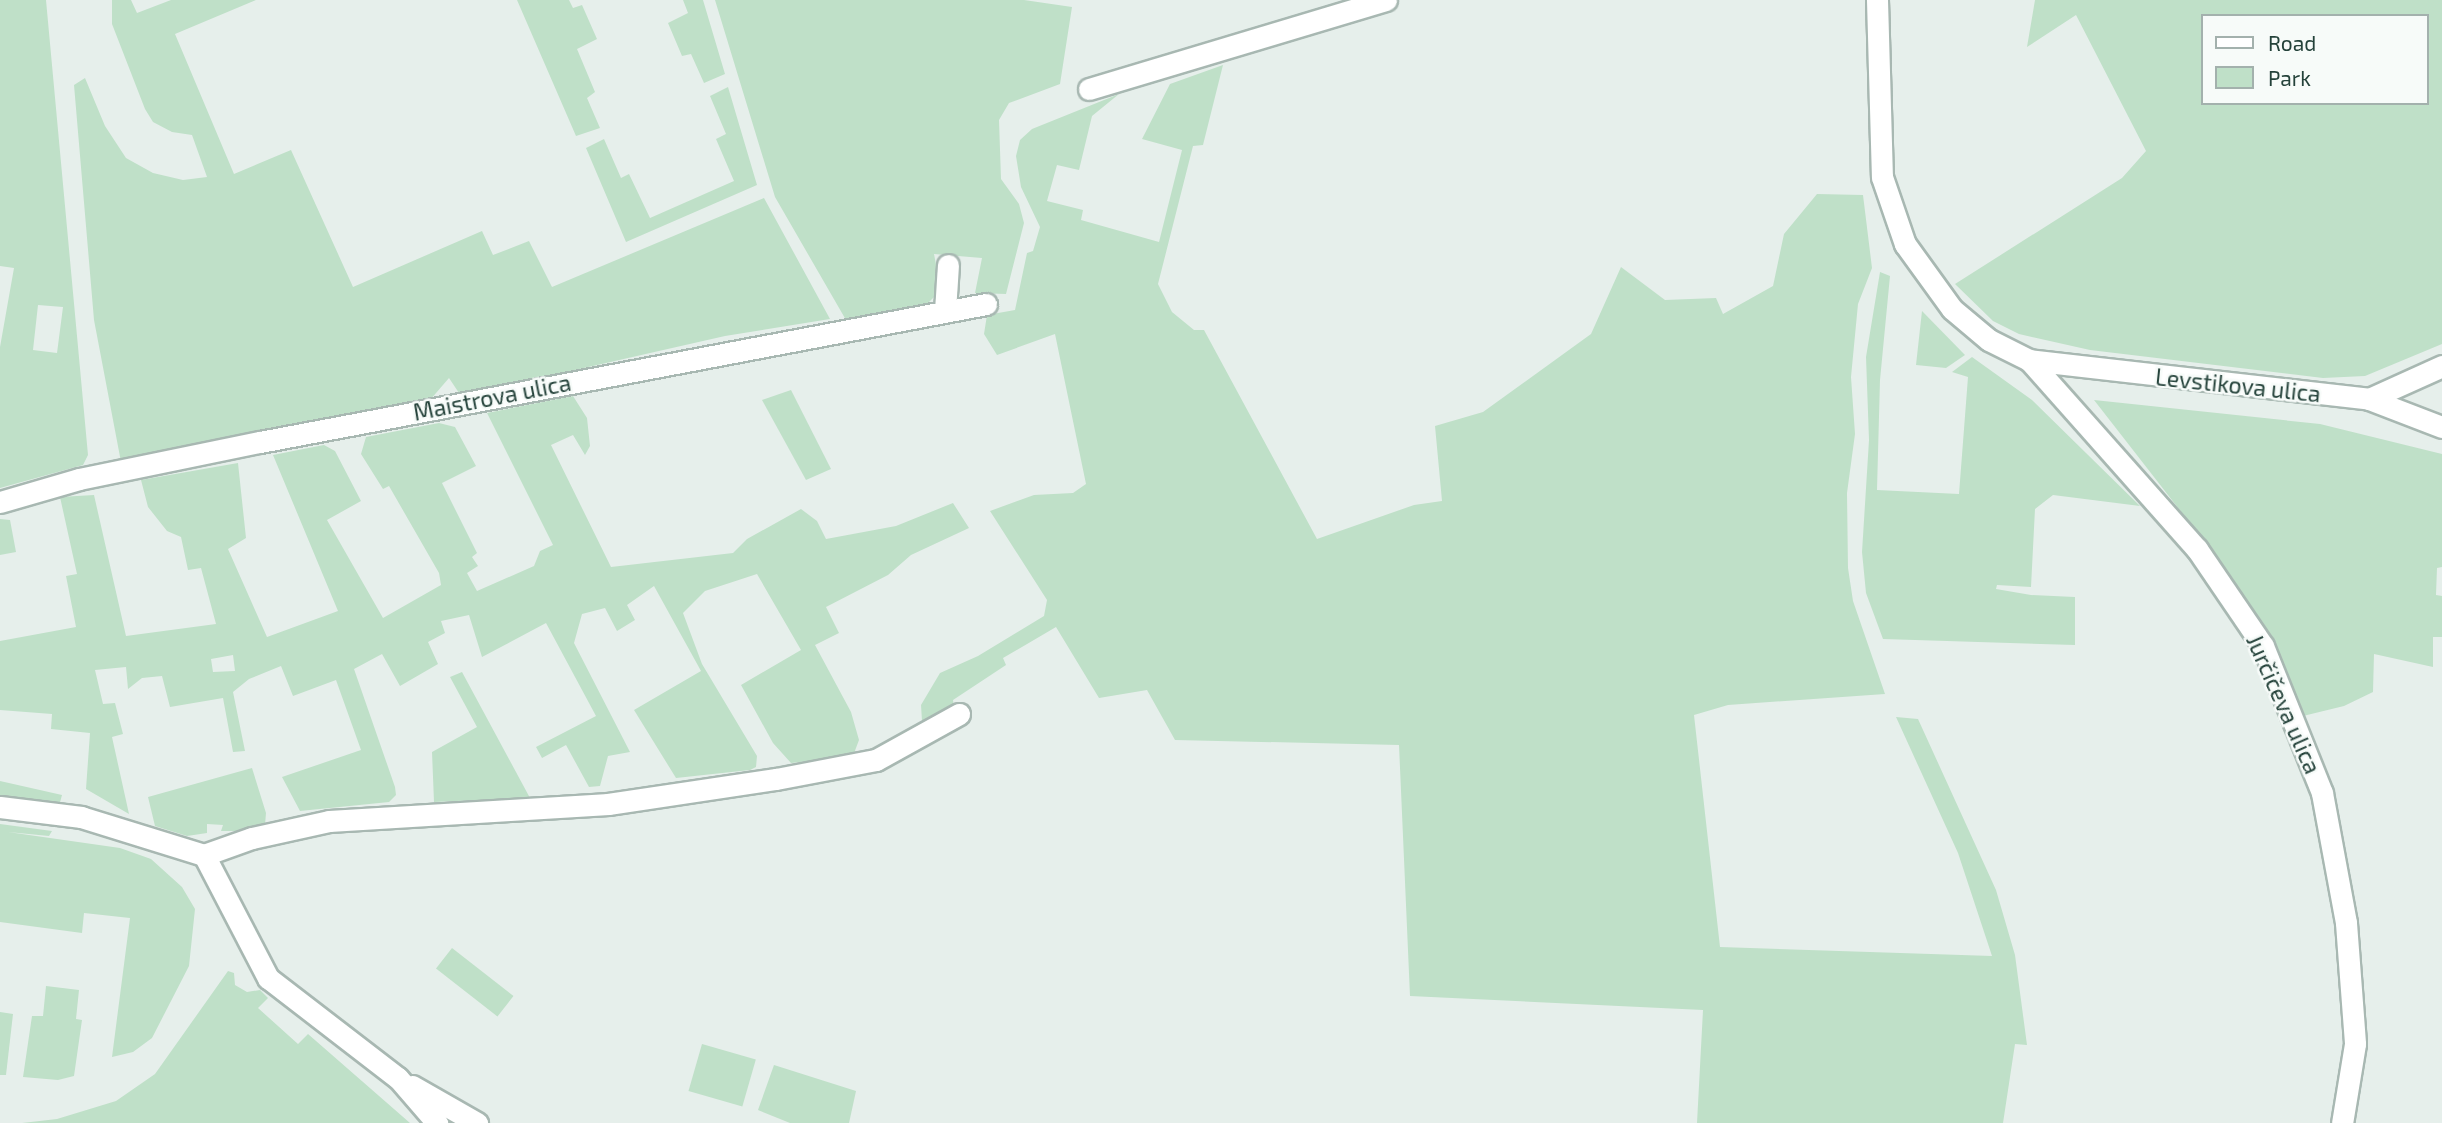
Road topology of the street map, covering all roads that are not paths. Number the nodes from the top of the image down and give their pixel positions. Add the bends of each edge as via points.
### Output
1 (1386, 0) edge
2 (1877, 0) edge
3 (1089, 89) dead end
4 (948, 265) dead end
5 (986, 304) dead end
6 (946, 311) junction
7 (2029, 360) junction
8 (2442, 366) edge
9 (2369, 399) junction
10 (2442, 427) edge
11 (0, 502) edge
12 (959, 714) dead end
13 (0, 807) edge
14 (204, 855) junction
15 (398, 1078) junction
16 (437, 1123) edge
17 (477, 1123) edge
18 (2342, 1123) edge

1 - 3 street
2 - 7 street via 1882,177 1905,244 1952,309 1989,340
4 - 6 street
5 - 6 street, Maistrova ulica
6 - 11 street, Maistrova ulica via 100,474
7 - 9 street, Levstikova ulica
7 - 18 street, Jurčičeva ulica via 2197,549 2263,646 2322,793 2346,923 2355,1044
8 - 9 street
9 - 10 street, Levstikova ulica
12 - 14 street via 876,760 776,779 608,804 329,821 252,838
13 - 14 street via 80,817
14 - 15 street via 268,978
15 - 16 street
15 - 17 street

